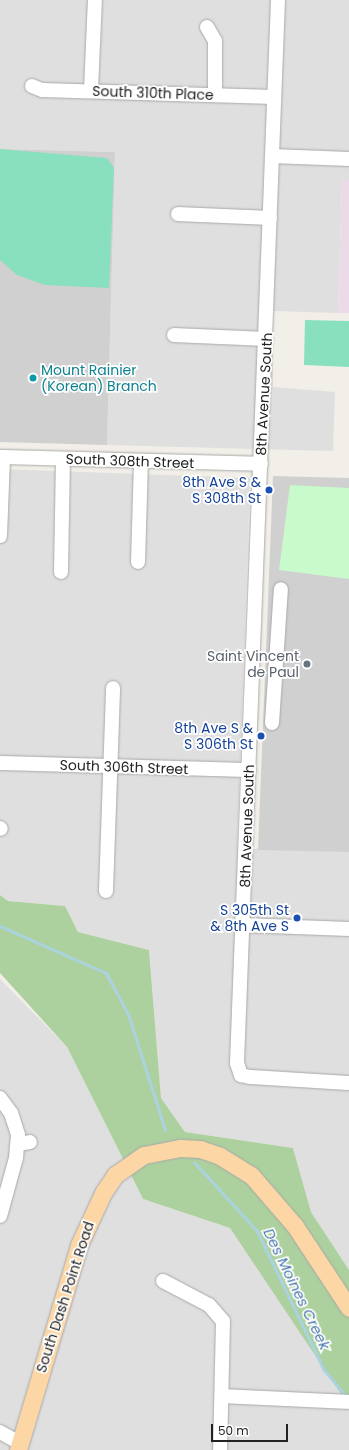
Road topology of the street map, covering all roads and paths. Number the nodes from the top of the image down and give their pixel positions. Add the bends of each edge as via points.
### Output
1 (95, 0) edge
2 (278, 0) edge
3 (207, 28) dead end
4 (32, 86) dead end
5 (91, 90) junction
6 (215, 95) junction
7 (274, 98) junction
8 (272, 156) junction
9 (349, 159) edge
10 (178, 214) dead end
11 (270, 218) junction
12 (174, 335) dead end
13 (266, 339) junction
14 (1, 457) edge
15 (63, 459) junction
16 (141, 461) junction
17 (261, 464) junction
18 (0, 536) edge
19 (138, 562) dead end
20 (61, 572) dead end
21 (281, 589) dead end
22 (113, 688) dead end
23 (272, 724) dead end
24 (0, 764) edge
25 (110, 766) junction
26 (249, 770) junction
27 (106, 891) dead end
28 (243, 925) junction
29 (349, 929) edge
30 (349, 1083) edge
31 (0, 1098) edge
32 (3, 1199) edge
33 (0, 1216) edge
34 (163, 1281) dead end
35 (349, 1308) edge
36 (222, 1396) junction
37 (349, 1402) edge
38 (0, 1432) edge
39 (19, 1446) edge
40 (220, 1450) edge

1 - 5 street
2 - 7 street, 8th Avenue South
3 - 6 street via 215,41
4 - 5 street, South 310th Place via 42,90
5 - 6 street, South 310th Place
6 - 7 street, South 310th Place
7 - 8 street, 8th Avenue South
8 - 9 street
8 - 11 street, 8th Avenue South
10 - 11 street
11 - 13 street, 8th Avenue South
12 - 13 street
13 - 17 street, 8th Avenue South
14 - 15 street, South 308th Street
14 - 18 street
15 - 16 street, South 308th Street
15 - 20 street
16 - 17 street, South 308th Street
16 - 19 street
17 - 26 street, 8th Avenue South
21 - 23 street
22 - 25 street
24 - 25 street, South 306th Street
25 - 26 street, South 306th Street
25 - 27 street
26 - 28 street, 8th Avenue South
28 - 29 street
28 - 30 street, 8th Avenue South via 237,1063 241,1075
31 - 32 street via 15,1120 24,1143
32 - 33 street
34 - 36 street via 202,1300 221,1318 224,1333
35 - 39 main road, South Dash Point Road via 295,1226 251,1175 220,1156 200,1149 180,1148 144,1155 115,1175 79,1245
36 - 37 street
36 - 40 street
38 - 39 street

